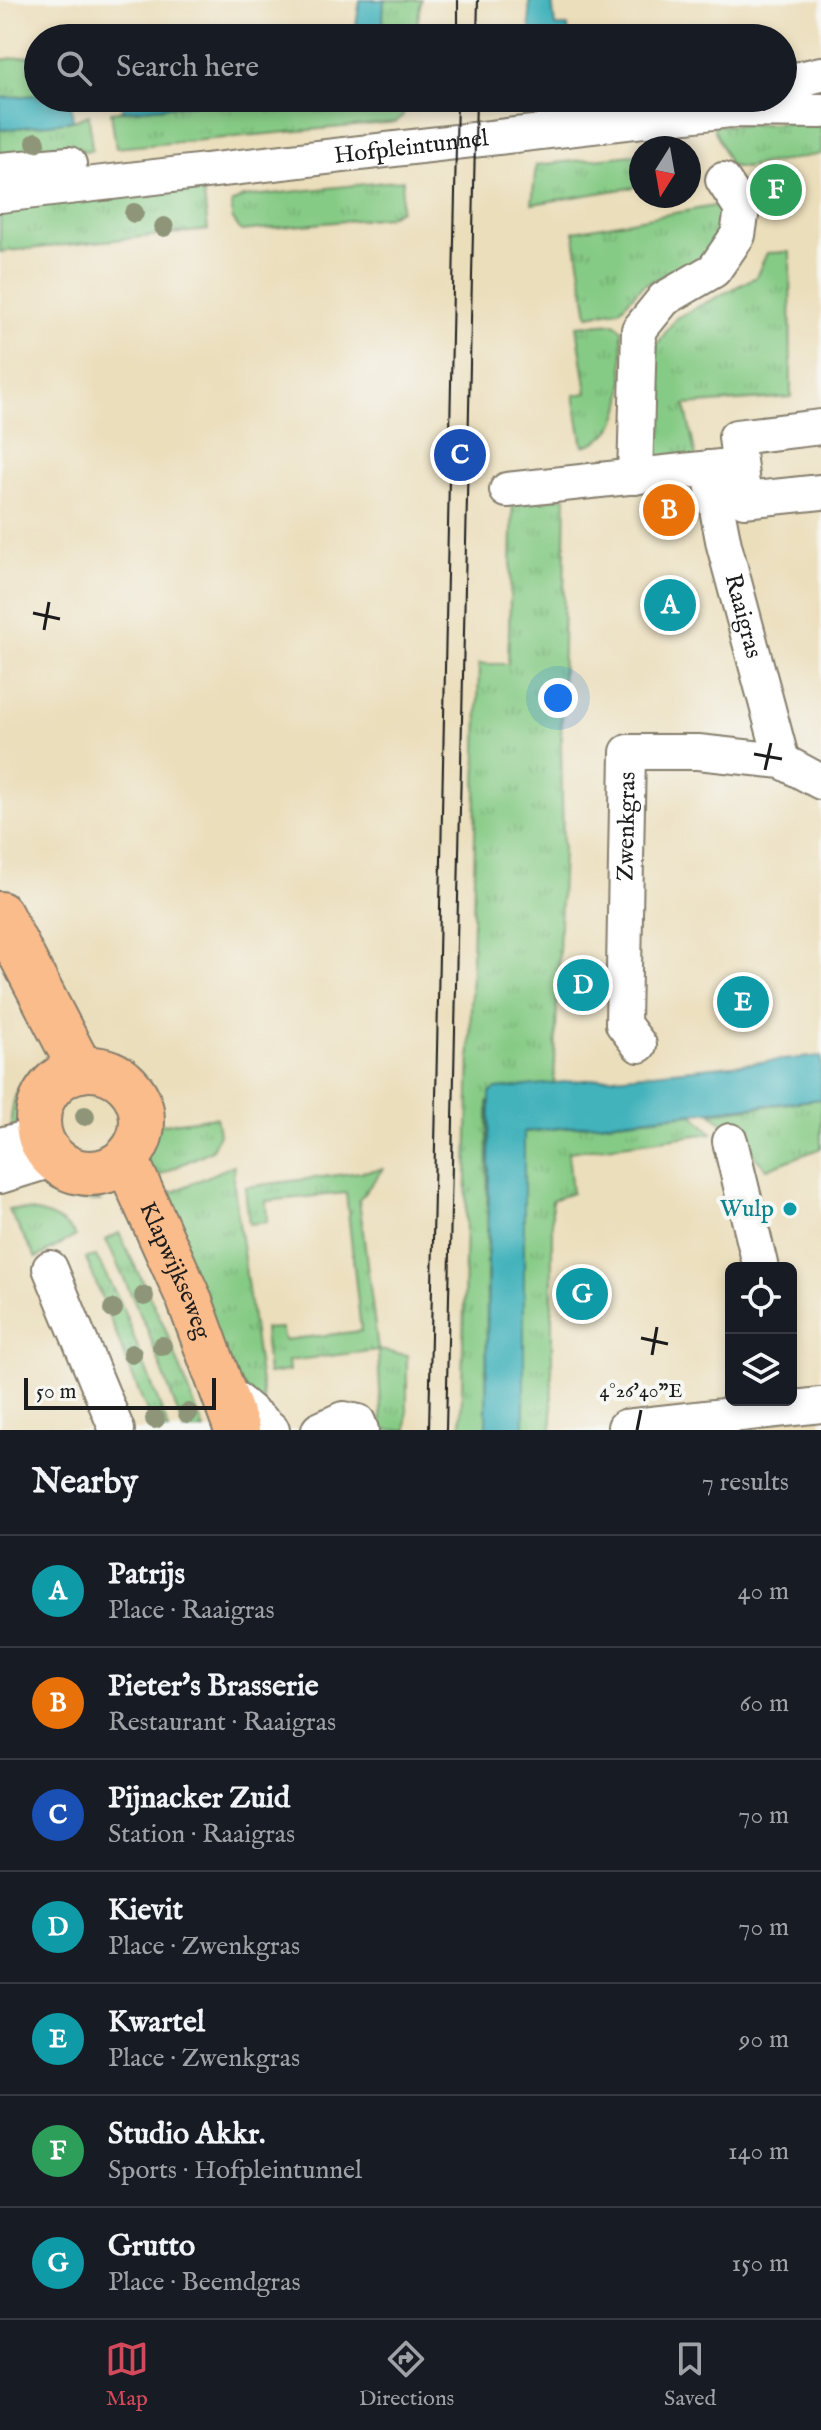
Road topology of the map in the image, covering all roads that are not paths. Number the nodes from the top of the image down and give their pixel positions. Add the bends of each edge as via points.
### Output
1 (821, 74) edge
2 (797, 80) edge
3 (797, 111) edge
4 (821, 111) edge
5 (573, 112) edge
6 (713, 112) edge
7 (0, 170) edge
8 (723, 180) dead end
9 (0, 195) edge
10 (821, 427) edge
11 (724, 466) junction
12 (635, 477) junction
13 (507, 490) dead end
14 (821, 492) edge
15 (782, 761) junction
16 (821, 782) edge
17 (0, 914) edge
18 (0, 969) edge
19 (639, 1045) dead end
20 (69, 1076) junction
21 (730, 1141) dead end
22 (31, 1146) edge
23 (112, 1166) junction
24 (0, 1176) edge
25 (760, 1262) edge
26 (50, 1268) dead end
27 (222, 1388) junction
28 (802, 1403) edge
29 (117, 1430) edge
30 (211, 1430) edge
31 (237, 1430) edge
32 (272, 1430) edge
33 (319, 1430) edge
34 (361, 1430) edge
35 (626, 1430) edge

1 - 2 street
3 - 4 street, Hofpleintunnel
5 - 7 street, Hofpleintunnel
6 - 9 street, Hofpleintunnel
8 - 12 street via 742,209 738,235 714,270 664,299 639,330
10 - 11 street, Raaigras via 736,437
11 - 12 street
11 - 14 street via 744,500
11 - 15 street, Raaigras via 724,545
12 - 13 street
15 - 16 street, Zwenkgras
15 - 19 street, Zwenkgras via 698,752 628,752 623,1024
17 - 20 main road
18 - 20 main road
20 - 22 main road via 39,1111
20 - 23 main road via 111,1074 134,1094 142,1123 137,1142
21 - 25 street
22 - 23 main road via 75,1171
22 - 24 street
23 - 27 main road, Klapwijkseweg via 189,1299
23 - 30 main road, Klapwijkseweg
26 - 29 street
27 - 31 main road, Klapwijkseweg
27 - 32 street
28 - 35 street
33 - 34 street via 343,1419 358,1422

